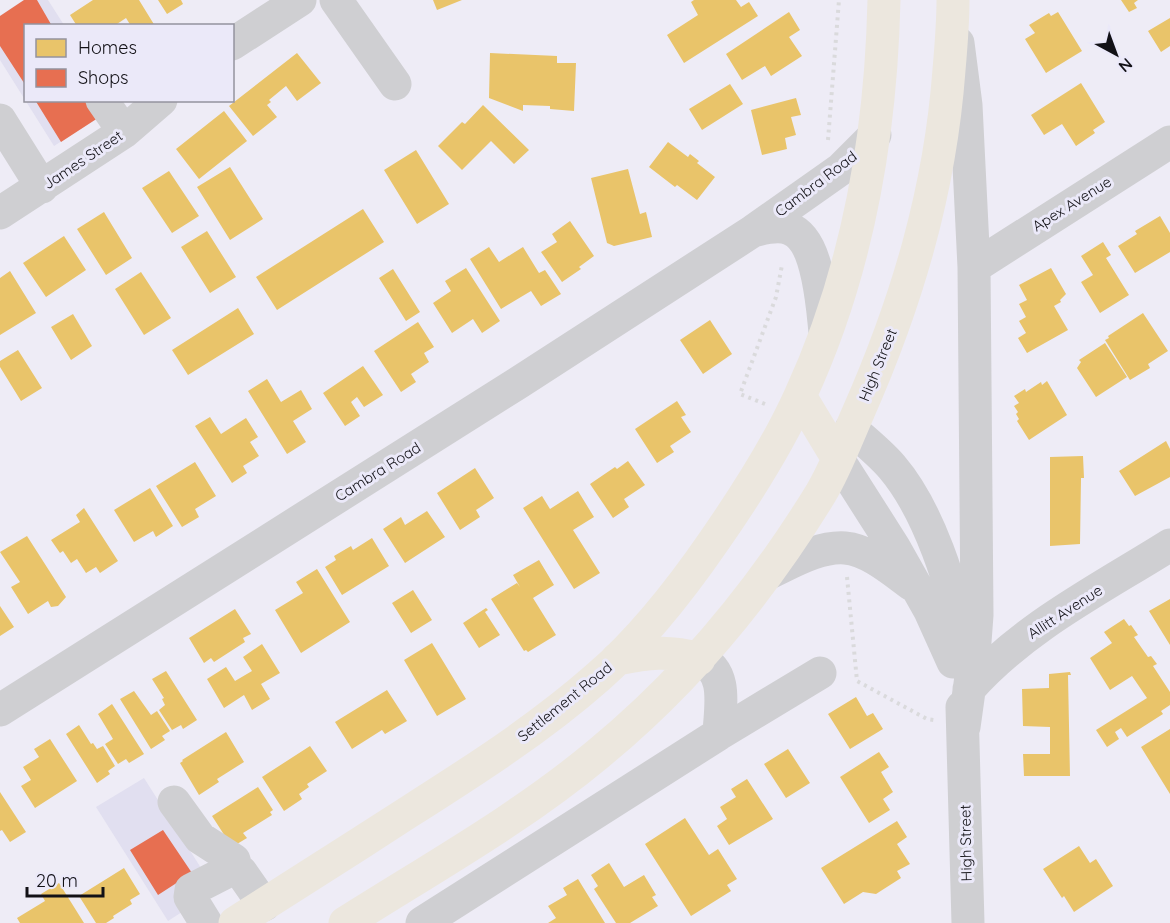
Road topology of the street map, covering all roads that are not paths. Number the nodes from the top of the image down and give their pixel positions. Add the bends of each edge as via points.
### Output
1 (300, 0) edge
2 (336, 0) edge
3 (884, 0) edge
4 (953, 6) edge
5 (234, 43) edge
6 (395, 84) dead end
7 (103, 102) edge
8 (159, 102) edge
9 (0, 120) edge
10 (124, 132) junction
11 (875, 135) junction
12 (1170, 142) edge
13 (42, 187) junction
14 (0, 213) edge
15 (753, 231) junction
16 (974, 267) junction
17 (825, 332) junction
18 (802, 392) junction
19 (851, 429) junction
20 (838, 459) junction
21 (1170, 545) edge
22 (768, 573) junction
23 (915, 587) junction
24 (617, 659) junction
25 (699, 659) junction
26 (820, 673) dead end
27 (965, 690) junction
28 (0, 710) edge
29 (719, 734) junction
30 (174, 802) dead end
31 (237, 871) junction
32 (264, 905) junction
33 (206, 923) edge
34 (236, 923) edge
35 (345, 923) edge
36 (422, 923) edge
37 (968, 923) edge

1 - 5 street
2 - 6 street
3 - 11 highway
4 - 16 street, High Street via 966,105
4 - 19 highway, High Street via 946,116 929,210 898,316
7 - 10 street
8 - 10 street, James Street
9 - 13 street
10 - 13 street, James Street
11 - 15 street, Cambra Road via 841,169
11 - 17 highway via 857,226
12 - 16 street, Apex Avenue
13 - 14 street, James Street
15 - 17 street, Cambra Road via 784,227 804,240 820,290
15 - 28 street, Cambra Road
16 - 27 street, High Street via 977,615 974,655
17 - 18 highway
18 - 19 highway
18 - 20 highway
18 - 24 highway, Settlement Road via 754,480 704,557
19 - 20 highway
19 - 27 street, High Street via 897,472 933,540 957,615
20 - 22 highway via 822,492
20 - 23 street, High Street
21 - 27 street, Allitt Avenue via 1029,634
22 - 23 street via 815,554 844,548 864,554
22 - 25 highway
23 - 27 street, High Street via 944,639
24 - 25 highway via 656,652
24 - 32 highway, Settlement Road via 513,744
25 - 29 street via 710,665 719,681
25 - 35 highway via 633,724 561,784
26 - 29 street
27 - 37 street, High Street
29 - 36 street
30 - 31 street via 200,838 234,860
31 - 32 street
31 - 33 street via 232,869 192,890 190,897
32 - 34 highway, Settlement Road

